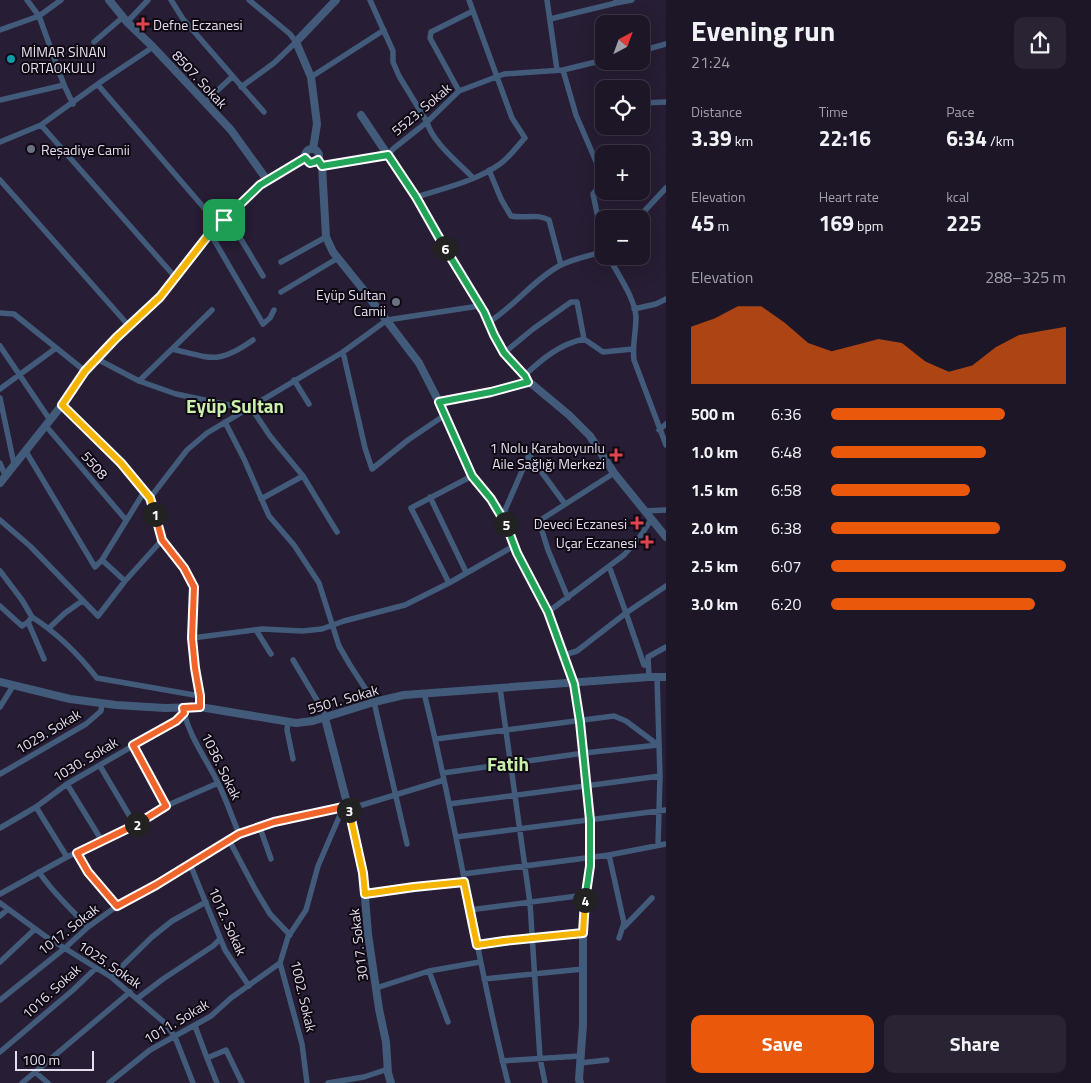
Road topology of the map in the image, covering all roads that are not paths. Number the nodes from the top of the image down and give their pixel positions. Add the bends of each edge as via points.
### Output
1 (27, 0) edge
2 (60, 0) edge
3 (109, 0) edge
4 (148, 0) edge
5 (171, 0) edge
6 (249, 0) edge
7 (370, 0) edge
8 (469, 0) edge
9 (547, 0) edge
10 (632, 0) edge
11 (334, 1) edge
12 (616, 2) edge
13 (473, 11) junction
14 (39, 16) junction
15 (550, 19) junction
16 (125, 20) junction
17 (0, 30) edge
18 (384, 30) junction
19 (94, 42) dead end
20 (296, 42) junction
21 (666, 44) edge
22 (153, 47) junction
23 (650, 48) edge
24 (595, 62) edge
25 (560, 70) junction
26 (311, 77) junction
27 (497, 77) junction
28 (232, 78) junction
29 (64, 85) junction
30 (98, 85) junction
31 (241, 87) junction
32 (458, 92) junction
33 (0, 100) edge
34 (205, 102) junction
35 (666, 102) edge
36 (650, 103) edge
37 (73, 104) junction
38 (264, 112) dead end
39 (361, 115) dead end
40 (427, 122) junction
41 (41, 125) junction
42 (0, 142) edge
43 (312, 149) junction
44 (388, 155) junction
45 (305, 158) junction
46 (595, 159) edge
47 (320, 163) junction
48 (489, 170) junction
49 (473, 178) junction
50 (0, 180) edge
51 (267, 180) junction
52 (666, 190) edge
53 (595, 191) edge
54 (416, 197) junction
55 (596, 210) edge
56 (646, 210) edge
57 (221, 222) junction
58 (210, 233) junction
59 (326, 237) junction
60 (595, 254) edge
61 (338, 258) junction
62 (281, 262) dead end
63 (561, 265) junction
64 (613, 265) edge
65 (263, 276) dead end
66 (176, 278) junction
67 (281, 292) dead end
68 (666, 299) edge
69 (479, 306) junction
70 (634, 309) junction
71 (212, 310) dead end
72 (274, 310) dead end
73 (0, 313) edge
74 (387, 320) junction
75 (489, 322) junction
76 (129, 326) junction
77 (584, 339) junction
78 (253, 340) dead end
79 (0, 346) edge
80 (56, 348) junction
81 (172, 349) junction
82 (632, 349) junction
83 (343, 352) junction
84 (504, 353) junction
85 (97, 359) junction
86 (85, 371) junction
87 (20, 375) junction
88 (526, 379) junction
89 (294, 380) junction
90 (139, 381) junction
91 (0, 389) edge
92 (0, 398) edge
93 (439, 402) junction
94 (308, 404) dead end
95 (62, 405) junction
96 (250, 406) junction
97 (445, 416) junction
98 (225, 422) junction
99 (48, 423) junction
100 (666, 424) edge
101 (659, 430) junction
102 (666, 445) edge
103 (25, 450) junction
104 (0, 463) edge
105 (14, 464) junction
106 (614, 473) junction
107 (5, 475) junction
108 (303, 476) junction
109 (472, 476) junction
110 (0, 482) edge
111 (144, 492) junction
112 (150, 498) junction
113 (430, 498) junction
114 (261, 499) junction
115 (565, 504) junction
116 (666, 510) edge
117 (644, 511) junction
118 (502, 517) junction
119 (0, 520) edge
120 (126, 520) junction
121 (651, 520) junction
122 (337, 532) dead end
123 (666, 537) edge
124 (162, 540) junction
125 (514, 546) junction
126 (102, 560) junction
127 (609, 566) junction
128 (0, 571) edge
129 (466, 572) junction
130 (125, 581) junction
131 (449, 583) junction
132 (666, 586) edge
133 (568, 598) junction
134 (82, 600) junction
135 (0, 606) edge
136 (548, 612) junction
137 (626, 613) junction
138 (30, 620) junction
139 (332, 626) junction
140 (48, 628) junction
141 (256, 630) junction
142 (192, 638) junction
143 (666, 647) edge
144 (271, 654) dead end
145 (564, 656) junction
146 (44, 658) dead end
147 (293, 660) dead end
148 (648, 665) junction
149 (653, 677) junction
150 (666, 677) edge
151 (0, 682) edge
152 (574, 684) junction
153 (13, 686) junction
154 (500, 688) junction
155 (424, 693) junction
156 (200, 696) junction
157 (374, 702) junction
158 (102, 703) junction
159 (0, 707) edge
160 (200, 707) junction
161 (184, 710) junction
162 (325, 718) junction
163 (580, 722) junction
164 (288, 723) junction
165 (505, 730) junction
166 (436, 739) junction
167 (133, 745) junction
168 (658, 745) junction
169 (584, 753) junction
170 (293, 759) dead end
171 (511, 764) junction
172 (100, 766) junction
173 (442, 773) junction
174 (0, 774) edge
175 (660, 776) junction
176 (444, 780) junction
177 (218, 783) junction
178 (67, 784) junction
179 (587, 786) junction
180 (397, 794) junction
181 (515, 796) junction
182 (449, 804) junction
183 (36, 806) junction
184 (166, 806) junction
185 (347, 808) junction
186 (666, 810) edge
187 (659, 811) junction
188 (590, 820) junction
189 (135, 825) junction
190 (0, 828) edge
191 (260, 828) junction
192 (520, 828) junction
193 (239, 834) junction
194 (456, 838) junction
195 (230, 840) junction
196 (102, 841) junction
197 (407, 844) dead end
198 (666, 844) edge
199 (658, 846) junction
200 (77, 853) junction
201 (609, 855) junction
202 (590, 856) junction
203 (67, 858) junction
204 (271, 859) dead end
205 (190, 864) junction
206 (525, 865) junction
207 (39, 872) junction
208 (463, 874) junction
209 (464, 882) junction
210 (0, 894) edge
211 (365, 894) junction
212 (585, 895) junction
213 (652, 898) dead end
214 (0, 902) edge
215 (206, 902) junction
216 (530, 903) junction
217 (117, 906) junction
218 (8, 909) junction
219 (469, 910) junction
220 (0, 916) edge
221 (88, 927) junction
222 (622, 928) junction
223 (36, 929) junction
224 (583, 933) junction
225 (290, 935) junction
226 (531, 938) junction
227 (619, 938) dead end
228 (220, 939) junction
229 (477, 945) junction
230 (65, 948) junction
231 (0, 962) edge
232 (480, 962) junction
233 (280, 963) junction
234 (96, 968) junction
235 (583, 969) junction
236 (429, 971) junction
237 (535, 973) junction
238 (112, 977) junction
239 (484, 979) junction
240 (249, 986) junction
241 (376, 988) junction
242 (130, 992) junction
243 (138, 998) junction
244 (0, 1000) edge
245 (448, 1022) dead end
246 (195, 1026) junction
247 (175, 1037) junction
248 (0, 1052) edge
249 (208, 1058) junction
250 (540, 1058) junction
251 (580, 1060) junction
252 (607, 1060) dead end
253 (502, 1061) junction
254 (388, 1069) junction
255 (35, 1072) junction
256 (22, 1083) edge
257 (48, 1083) edge
258 (109, 1083) edge
259 (193, 1083) edge
260 (217, 1083) edge
261 (242, 1083) edge
262 (307, 1083) edge
263 (314, 1083) edge
264 (328, 1083) edge
265 (391, 1083) edge
266 (508, 1083) edge
267 (545, 1083) edge
268 (580, 1083) edge

1 - 14 street
2 - 14 street
3 - 16 street, 8507. Sokak
4 - 16 street
5 - 28 street
6 - 20 street
7 - 18 street
8 - 13 street
9 - 15 street
10 - 12 street
11 - 20 street
12 - 15 street
13 - 27 street
13 - 32 street via 431,32 430,38
14 - 17 street
14 - 29 street
15 - 25 street
16 - 19 street
16 - 22 street, 8507. Sokak
18 - 26 street
18 - 40 street via 399,76
20 - 26 street
20 - 31 street
21 - 23 street
22 - 30 street
22 - 34 street, 8507. Sokak
24 - 25 street, 5523. Sokak
25 - 27 street, 5523. Sokak
25 - 46 street
26 - 43 street via 317,124
27 - 32 street, 5523. Sokak
27 - 48 street via 512,118 524,138 502,163
28 - 31 street
28 - 34 street
29 - 33 street
29 - 37 street
30 - 37 street
30 - 57 street
31 - 38 street
32 - 40 street, 5523. Sokak
34 - 51 street, 8507. Sokak via 231,130
35 - 36 street
37 - 41 street
39 - 44 street
40 - 44 street, 5523. Sokak
40 - 49 street via 445,149
41 - 42 street
41 - 66 street
43 - 45 street via 306,152
43 - 47 street via 318,153
44 - 47 street, 5523. Sokak
44 - 54 street
45 - 47 street via 310,163
45 - 51 street
47 - 59 street
48 - 49 street
48 - 63 street via 500,199 511,216 542,216 549,220
49 - 54 street
50 - 76 street
51 - 57 street
52 - 56 street
53 - 55 street
54 - 69 street
57 - 58 street
57 - 65 street via 240,236
58 - 66 street
58 - 72 street via 263,324
59 - 61 street
59 - 62 street
60 - 63 street
61 - 67 street
61 - 74 street
63 - 75 street
64 - 70 street
66 - 76 street
68 - 70 street
69 - 74 street
69 - 75 street
70 - 82 street
71 - 81 street
73 - 80 street via 14,314
74 - 83 street
74 - 93 street via 419,363
75 - 84 street
76 - 85 street
77 - 82 street via 603,352
77 - 84 street via 577,302 571,302
77 - 88 street via 561,346 538,363
78 - 81 street via 218,358
79 - 87 street, 5508
80 - 86 street
80 - 87 street
81 - 90 street
82 - 101 street
83 - 89 street
83 - 97 street via 372,469
84 - 88 street
85 - 86 street
85 - 90 street
86 - 95 street
87 - 91 street
87 - 99 street, 5508
88 - 93 street via 491,392
88 - 106 street via 590,436
89 - 94 street
89 - 96 street
90 - 96 street via 176,394 238,407
92 - 105 street
93 - 97 street
95 - 99 street
95 - 111 street via 121,463
96 - 98 street
96 - 108 street
97 - 109 street
98 - 112 street via 187,450
98 - 114 street
99 - 103 street
99 - 120 street, 5508
100 - 101 street
101 - 102 street
103 - 105 street
103 - 126 street via 95,567
104 - 107 street
105 - 107 street
106 - 115 street
106 - 117 street
107 - 110 street
108 - 114 street
108 - 122 street
109 - 113 street
109 - 118 street
111 - 112 street
111 - 120 street
112 - 124 street
113 - 129 street
113 - 131 street via 411,508
114 - 139 street via 269,516 320,583
115 - 118 street via 529,456
115 - 133 street via 539,521
116 - 117 street
117 - 121 street
118 - 125 street
119 - 134 street
120 - 126 street
121 - 123 street
121 - 127 street via 624,555
124 - 130 street
124 - 142 street via 194,587
125 - 129 street
125 - 136 street
126 - 130 street
127 - 133 street
127 - 137 street
128 - 138 street via 22,600
129 - 131 street
130 - 134 street via 98,616
131 - 139 street via 405,605
132 - 137 street
133 - 136 street
134 - 140 street
135 - 138 street via 22,626
136 - 145 street
137 - 145 street via 577,651
137 - 148 street via 644,666
138 - 140 street
138 - 146 street
139 - 141 street via 302,631
139 - 157 street via 350,666
140 - 156 street via 97,678
141 - 142 street
141 - 144 street
142 - 156 street
143 - 148 street via 648,657
145 - 152 street
147 - 162 street
148 - 149 street
149 - 150 street, 5501. Sokak
149 - 152 street, 5501. Sokak
149 - 168 street
151 - 153 street, 5501. Sokak
152 - 154 street, 5501. Sokak
152 - 163 street
153 - 158 street, 5501. Sokak
153 - 159 street
154 - 155 street, 5501. Sokak
154 - 165 street
155 - 157 street, 5501. Sokak
155 - 166 street
156 - 160 street
157 - 162 street, 5501. Sokak
157 - 180 street
158 - 161 street, 5501. Sokak
158 - 174 street, 1029. Sokak via 100,711 86,724
160 - 161 street, 5501. Sokak
160 - 164 street, 5501. Sokak
161 - 167 street, 1030. Sokak via 176,721
161 - 177 street, 1036. Sokak via 204,759
162 - 164 street, 5501. Sokak
162 - 185 street, 3017. Sokak
163 - 165 street
163 - 168 street via 614,716
163 - 169 street
164 - 170 street
165 - 166 street
165 - 171 street
166 - 173 street
167 - 172 street, 1030. Sokak
167 - 184 street
168 - 169 street
168 - 175 street
169 - 171 street
169 - 179 street
171 - 173 street
171 - 181 street
172 - 178 street, 1030. Sokak
172 - 189 street
173 - 176 street
175 - 179 street
175 - 187 street
176 - 180 street, 1017. Sokak
176 - 182 street
177 - 184 street
177 - 193 street, 1036. Sokak
178 - 183 street, 1030. Sokak
178 - 196 street
179 - 181 street
179 - 188 street
180 - 185 street, 1017. Sokak
180 - 197 street
181 - 182 street
181 - 192 street
182 - 194 street
183 - 190 street, 1030. Sokak
183 - 203 street
184 - 189 street
185 - 191 street, 1017. Sokak via 303,815
185 - 211 street, 3017. Sokak
185 - 225 street, 1002. Sokak via 323,853 306,910
186 - 187 street
187 - 188 street
187 - 199 street
188 - 192 street
188 - 202 street
189 - 196 street
191 - 193 street, 1017. Sokak
191 - 204 street
192 - 194 street
192 - 206 street
193 - 195 street, 1017. Sokak
194 - 208 street
195 - 205 street, 1017. Sokak
195 - 225 street via 270,914
196 - 200 street
198 - 199 street
199 - 201 street
200 - 203 street
200 - 217 street via 88,872
201 - 202 street
201 - 222 street via 624,923
202 - 206 street
202 - 212 street
203 - 207 street
205 - 215 street, 1012. Sokak
205 - 217 street, 1017. Sokak
206 - 208 street
206 - 216 street
207 - 210 street
207 - 221 street
208 - 209 street
209 - 211 street
209 - 219 street
211 - 241 street, 3017. Sokak
212 - 216 street
212 - 224 street
213 - 222 street
214 - 218 street, 1025. Sokak
215 - 228 street, 1012. Sokak
215 - 238 street via 172,921
216 - 219 street
216 - 226 street
217 - 221 street, 1017. Sokak
218 - 220 street
218 - 223 street, 1025. Sokak
219 - 229 street
221 - 230 street, 1017. Sokak
222 - 227 street
223 - 230 street, 1025. Sokak
223 - 231 street
224 - 226 street
224 - 235 street
225 - 233 street, 1002. Sokak
226 - 229 street
226 - 237 street
228 - 240 street, 1012. Sokak
228 - 243 street
229 - 232 street
230 - 234 street, 1025. Sokak
230 - 244 street, 1017. Sokak
232 - 236 street
232 - 239 street
233 - 240 street, 1011. Sokak
233 - 262 street, 1002. Sokak via 302,1044
234 - 238 street, 1025. Sokak
234 - 248 street, 1016. Sokak
235 - 237 street
235 - 251 street
236 - 241 street
236 - 245 street
237 - 239 street
237 - 250 street
238 - 242 street, 1025. Sokak
239 - 253 street
240 - 246 street, 1011. Sokak
241 - 254 street, 3017. Sokak
242 - 243 street, 1025. Sokak
242 - 255 street
243 - 247 street, 1025. Sokak
246 - 247 street, 1011. Sokak
246 - 249 street
247 - 258 street, 1011. Sokak via 150,1050
247 - 259 street, 1025. Sokak
249 - 260 street
249 - 261 street via 226,1050
250 - 251 street
250 - 253 street
250 - 267 street
251 - 252 street
251 - 268 street
253 - 266 street
254 - 264 street
254 - 265 street, 3017. Sokak
255 - 256 street
255 - 257 street
262 - 263 street

